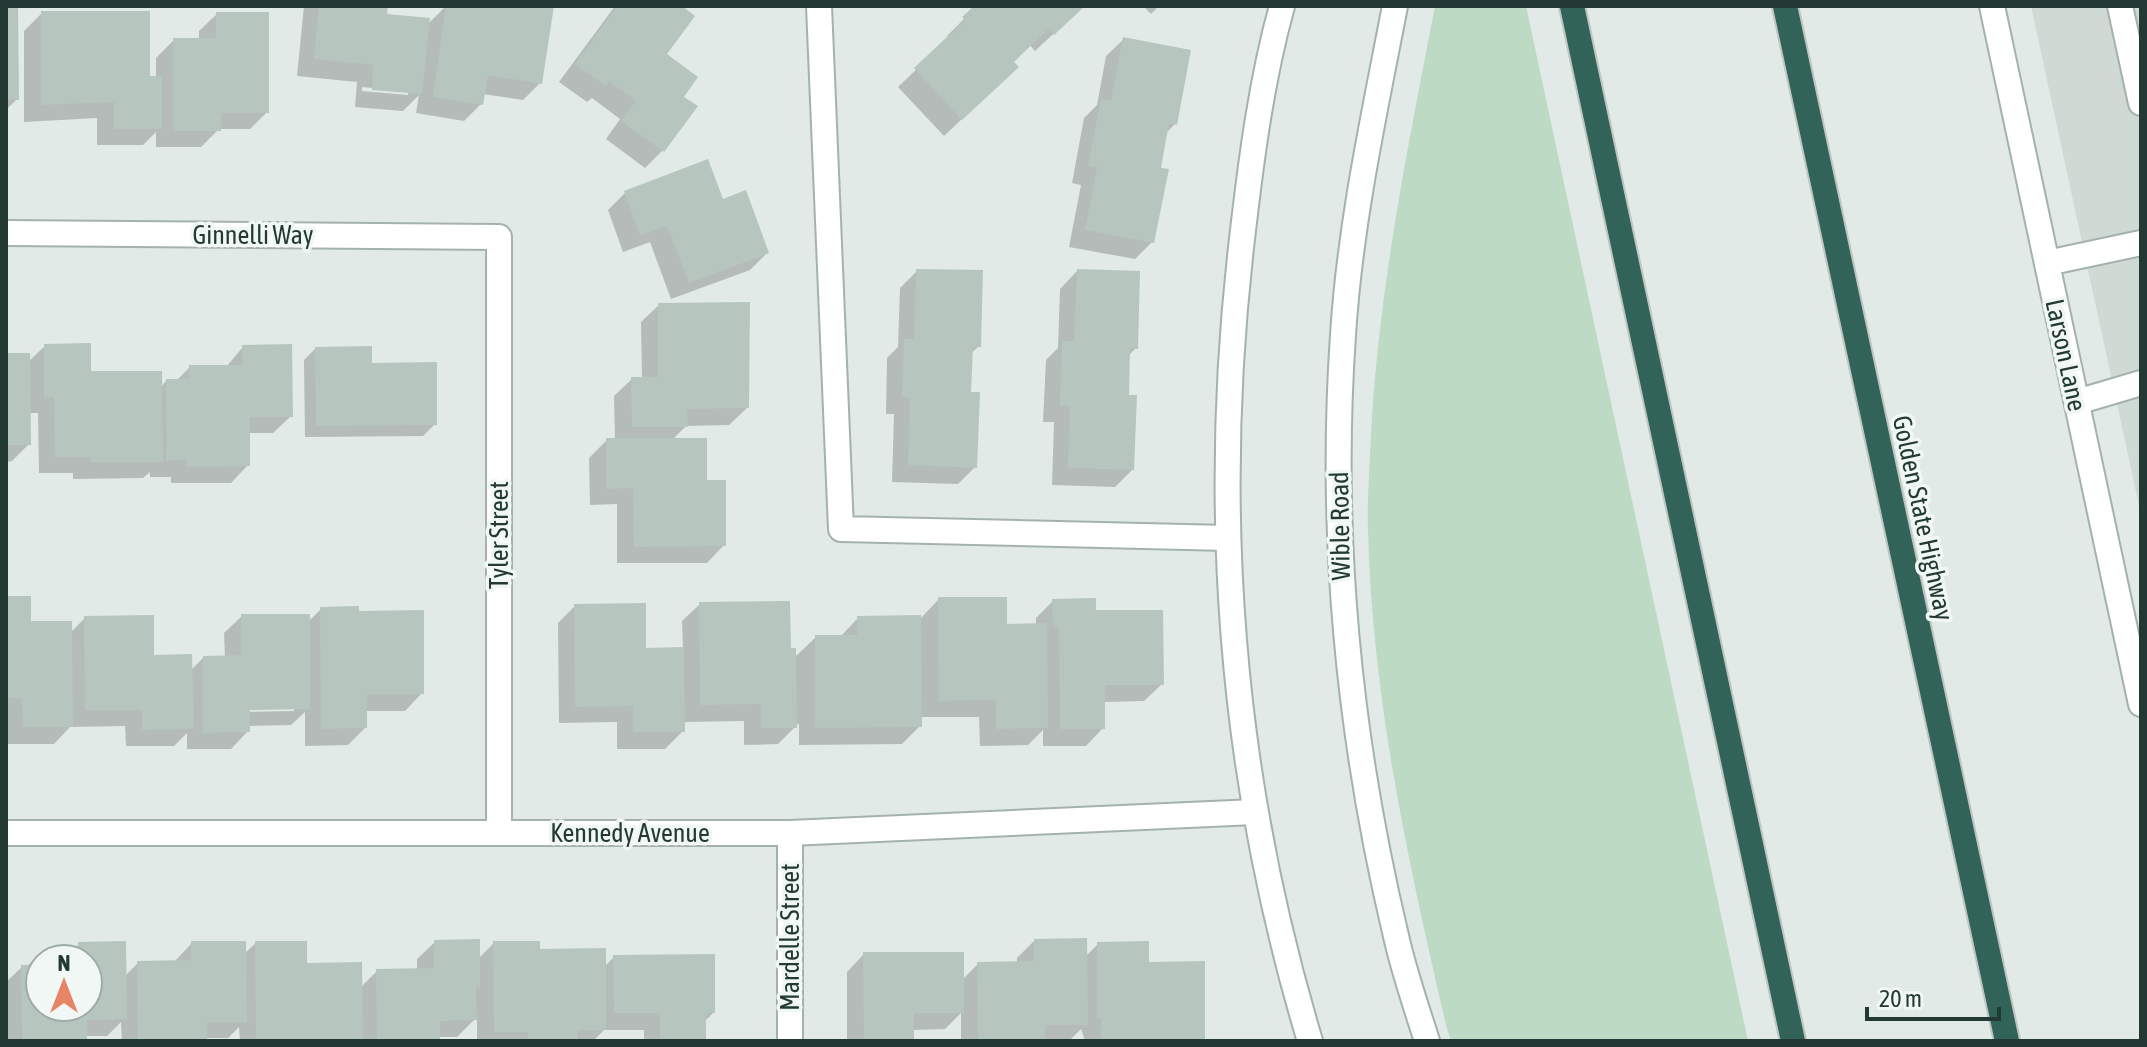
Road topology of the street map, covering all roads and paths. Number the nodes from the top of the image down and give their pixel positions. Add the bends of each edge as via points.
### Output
1 (819, 6) edge
2 (1282, 6) edge
3 (1395, 6) edge
4 (1572, 6) edge
5 (1785, 6) edge
6 (1992, 6) edge
7 (2120, 6) edge
8 (2141, 103) edge
9 (6, 233) edge
10 (499, 237) joint
11 (2141, 243) edge
12 (2047, 263) junction
13 (2141, 383) edge
14 (2077, 402) junction
15 (1228, 538) junction
16 (2135, 649) edge
17 (2141, 704) edge
18 (1255, 812) junction
19 (6, 833) edge
20 (499, 833) junction
21 (790, 833) junction
22 (790, 1041) edge
23 (1310, 1041) edge
24 (1427, 1041) edge
25 (1793, 1041) edge
26 (2007, 1041) edge

1 - 15 street via 841,529
2 - 15 street via 1252,152 1232,325
3 - 24 street, Wible Road via 1363,169 1343,333 1338,465 1342,597 1365,792 1396,939
4 - 25 highway
5 - 26 highway, Golden State Highway
6 - 12 street, Larson Lane
7 - 8 street
9 - 10 street, Ginnelli Way
10 - 20 street, Tyler Street
11 - 12 street
12 - 14 street, Larson Lane
13 - 14 street
14 - 16 street, Larson Lane
15 - 18 street via 1241,712
16 - 17 street, Larson Lane
18 - 21 street, Kennedy Avenue
18 - 23 street via 1288,967
19 - 20 street, Kennedy Avenue
20 - 21 street, Kennedy Avenue
21 - 22 street, Mardelle Street

